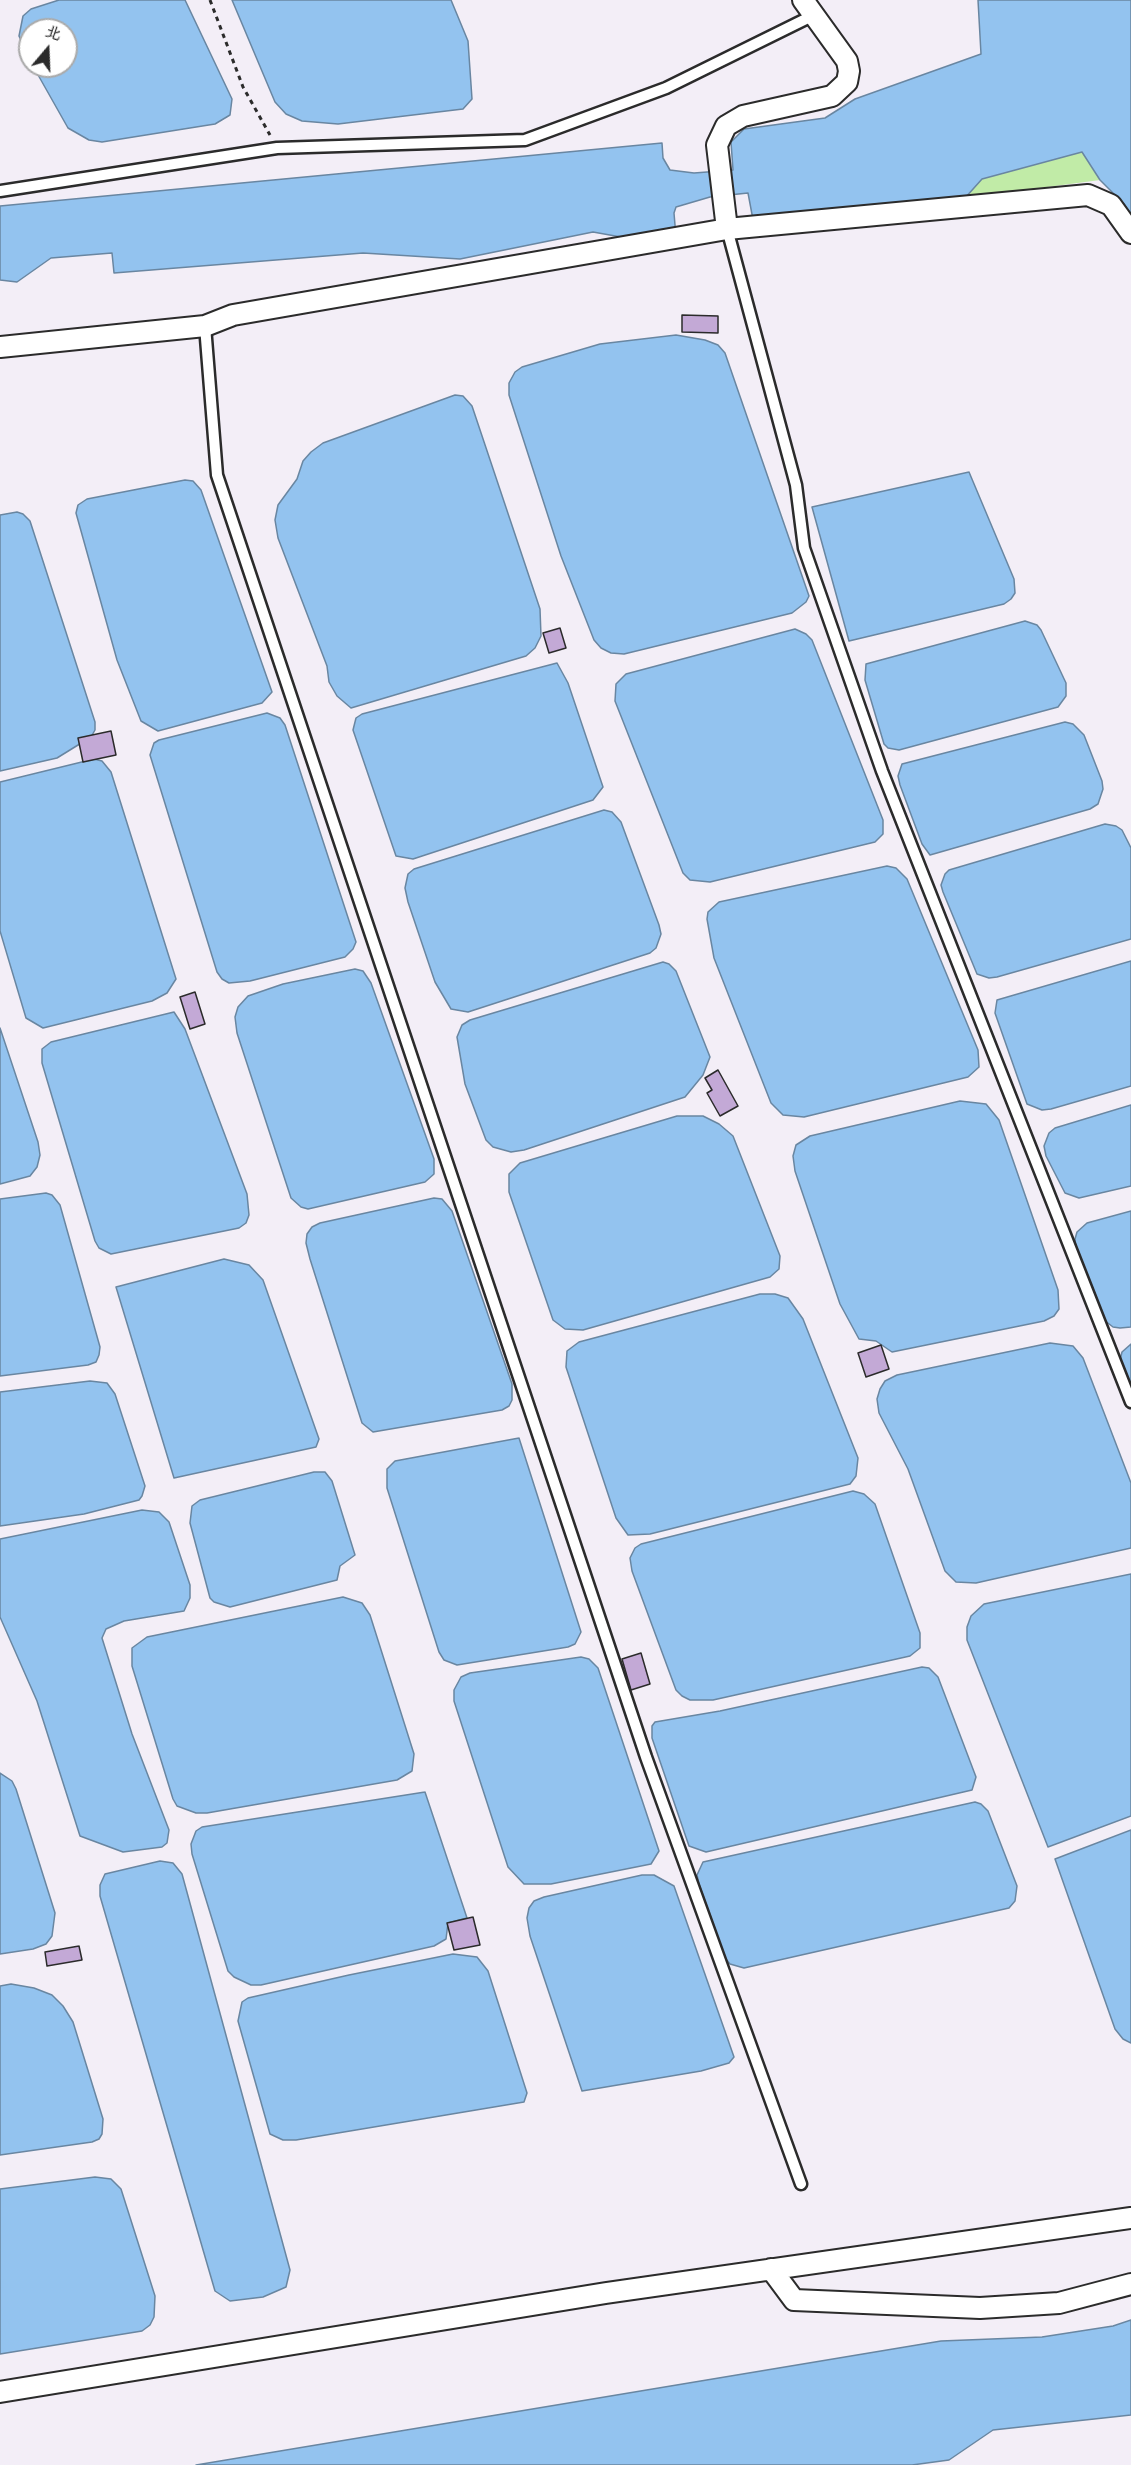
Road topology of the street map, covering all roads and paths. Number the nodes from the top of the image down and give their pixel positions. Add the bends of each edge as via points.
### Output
1 (210, 0) edge
2 (808, 7) edge
3 (277, 148) junction
4 (0, 191) edge
5 (723, 207) joint
6 (727, 229) junction
7 (1131, 233) edge
8 (205, 326) junction
9 (0, 347) edge
10 (1131, 1402) edge
11 (801, 2184) dead end
12 (1131, 2218) edge
13 (771, 2270) junction
14 (1131, 2284) edge
15 (0, 2392) edge

1 - 3 path via 243,87
2 - 3 lane via 666,88 525,140
2 - 5 street via 847,61 849,71 841,90 832,96 734,119 726,126 717,145
3 - 4 lane
5 - 6 lane
6 - 7 street via 1088,195 1112,205
6 - 8 street via 233,315
6 - 10 lane via 796,485 804,548 882,771
8 - 9 street
8 - 11 lane via 217,475 646,1757
12 - 13 street
13 - 14 street via 794,2300 980,2308 1059,2303
13 - 15 street

